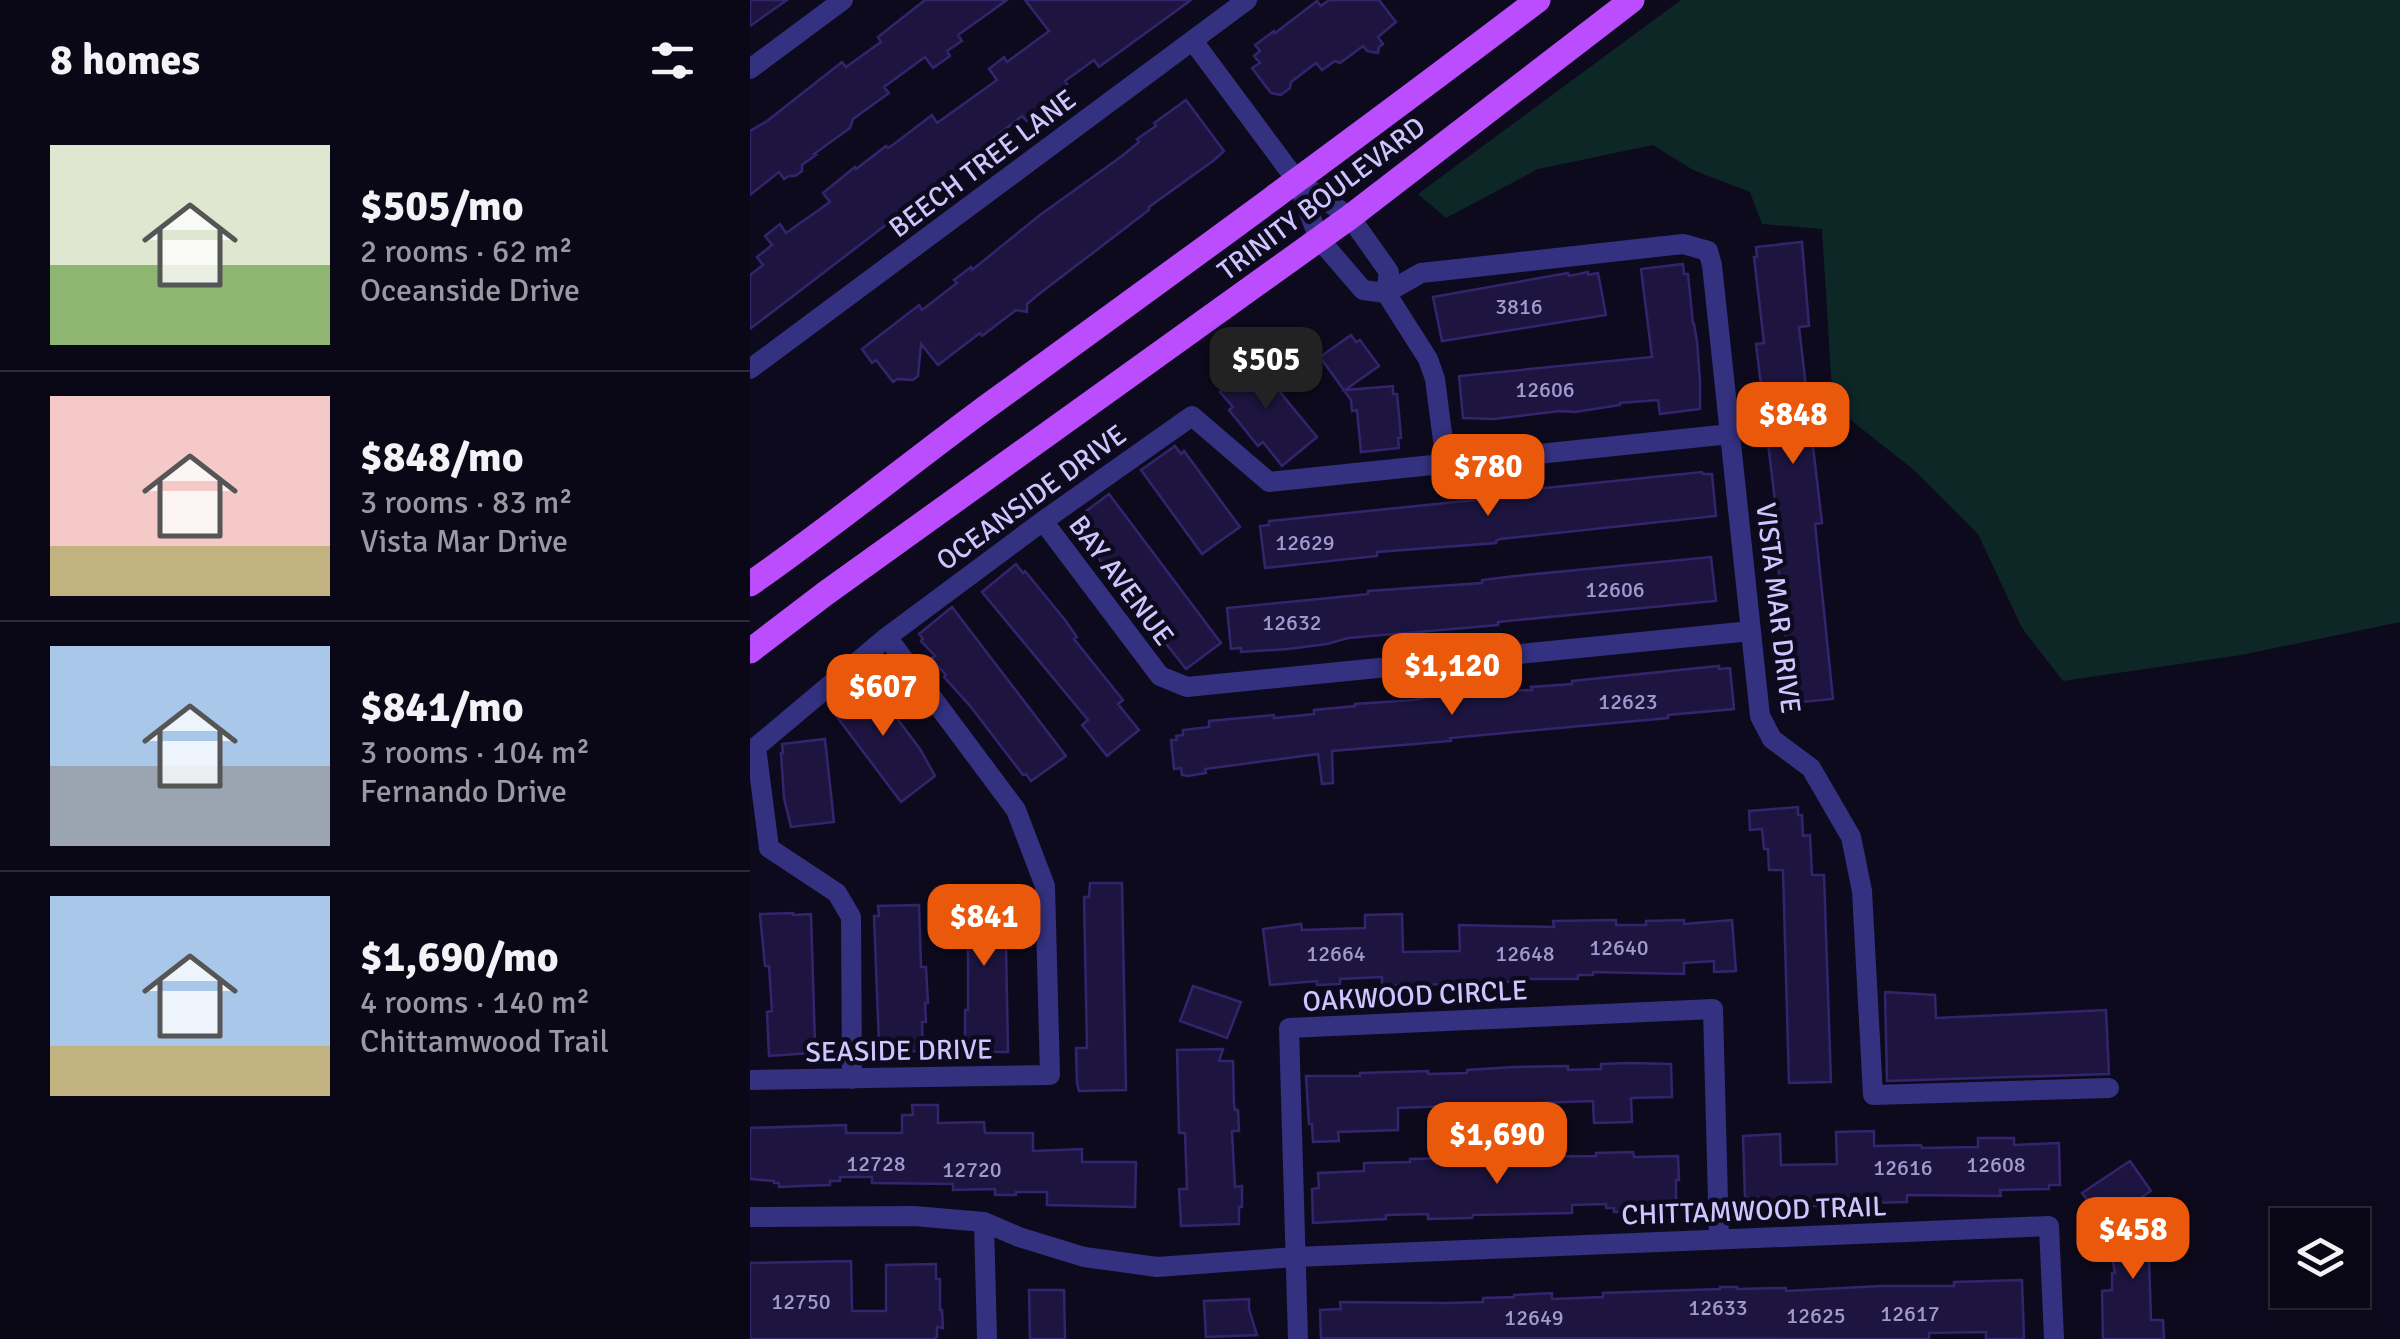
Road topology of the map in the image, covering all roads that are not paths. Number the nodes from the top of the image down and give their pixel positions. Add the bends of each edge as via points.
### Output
1 (843, 0) edge
2 (1247, 0) edge
3 (1538, 0) edge
4 (1632, 0) edge
5 (1193, 41) junction
6 (750, 69) edge
7 (1297, 181) junction
8 (1350, 217) junction
9 (1319, 239) junction
10 (1386, 293) junction
11 (750, 370) edge
12 (1730, 434) junction
13 (1446, 464) junction
14 (1043, 520) junction
15 (750, 584) edge
16 (1751, 631) junction
17 (887, 637) junction
18 (750, 651) edge
19 (852, 1079) junction
20 (750, 1080) edge
21 (2109, 1088) dead end
22 (750, 1217) edge
23 (984, 1222) junction
24 (1719, 1238) junction
25 (1295, 1257) junction
26 (987, 1339) edge
27 (1298, 1339) edge
28 (2054, 1339) edge

1 - 6 street
2 - 5 street, BEECH TREE LANE
3 - 7 main road, TRINITY BOULEVARD
4 - 8 main road, TRINITY BOULEVARD
5 - 7 street
5 - 11 street, BEECH TREE LANE
7 - 8 street
7 - 9 street
7 - 15 main road, TRINITY BOULEVARD
8 - 9 main road, TRINITY BOULEVARD
8 - 10 street via 1389,272
9 - 10 street via 1363,290
9 - 18 main road, TRINITY BOULEVARD
10 - 12 street, VISTA MAR DRIVE via 1421,273 1684,244 1708,250
10 - 13 street via 1428,359
12 - 13 street, OCEANSIDE DRIVE
12 - 16 street, VISTA MAR DRIVE
13 - 14 street, OCEANSIDE DRIVE via 1269,482 1192,416
14 - 16 street, BAY AVENUE via 1160,676 1187,687
14 - 17 street, OCEANSIDE DRIVE
16 - 21 street, VISTA MAR DRIVE via 1760,716 1772,739 1811,768 1851,837 1862,891 1873,1095
17 - 19 street, OCEANSIDE DRIVE via 756,747 769,848 837,894 850,917
17 - 19 street, SEASIDE DRIVE via 1016,810 1045,886 1050,1075
19 - 20 street, SEASIDE DRIVE
22 - 23 street, CHITTAMWOOD TRAIL
23 - 25 street, CHITTAMWOOD TRAIL via 1084,1258 1157,1267
23 - 26 street
24 - 25 street, CHITTAMWOOD TRAIL
24 - 25 street, OAKWOOD CIRCLE via 1713,1009 1289,1028
24 - 28 street, CHITTAMWOOD TRAIL via 2048,1226
25 - 27 street

